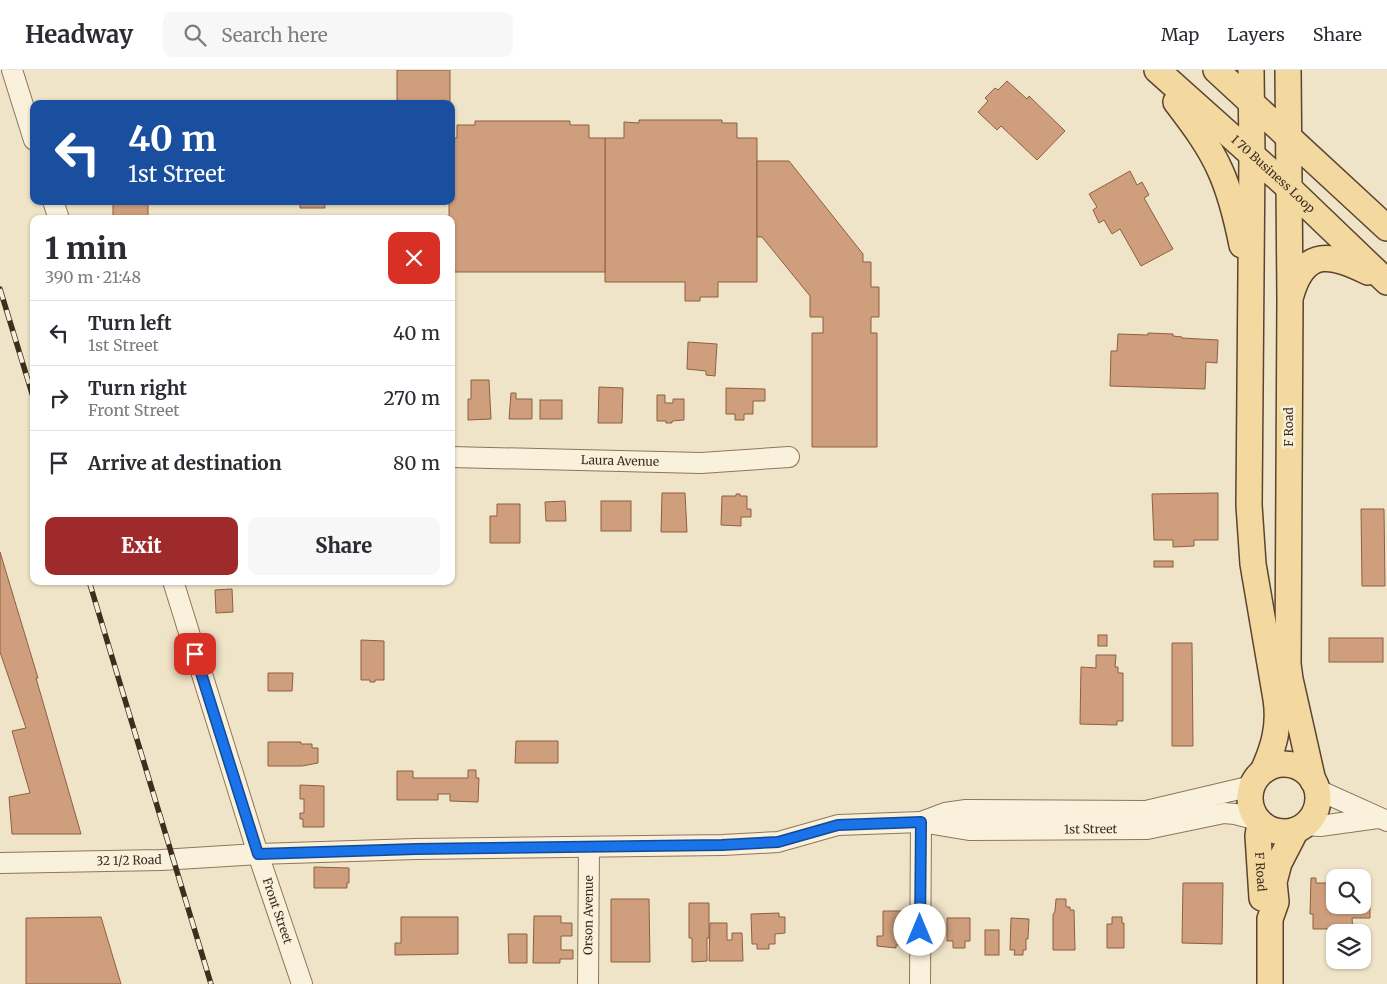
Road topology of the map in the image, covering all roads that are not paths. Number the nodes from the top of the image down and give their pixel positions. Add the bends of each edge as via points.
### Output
1 (12, 70) edge
2 (1156, 70) edge
3 (1216, 70) edge
4 (1251, 70) edge
5 (1288, 70) edge
6 (1252, 103) junction
7 (30, 127) edge
8 (1289, 136) junction
9 (1252, 155) junction
10 (1289, 188) junction
11 (1387, 228) edge
12 (1386, 281) edge
13 (1251, 294) junction
14 (1290, 299) junction
15 (455, 457) edge
16 (789, 457) dead end
17 (174, 585) edge
18 (1258, 779) junction
19 (1315, 785) junction
20 (1383, 819) edge
21 (1259, 821) junction
22 (921, 822) junction
23 (1300, 828) junction
24 (588, 848) junction
25 (258, 854) junction
26 (0, 863) edge
27 (1270, 919) junction
28 (302, 984) edge
29 (588, 984) edge
30 (920, 984) edge
31 (1270, 984) edge

1 - 7 street
2 - 9 main road, I 70 Business Loop
2 - 13 main road via 1220,170 1236,217
3 - 6 main road
4 - 6 main road
5 - 8 main road, F Road
6 - 8 main road
6 - 9 main road
8 - 10 main road, F Road
8 - 11 main road
9 - 10 main road, I 70 Business Loop
9 - 13 main road
10 - 12 main road, I 70 Business Loop
10 - 14 main road, F Road
12 - 14 main road via 1339,259 1326,257 1303,269
13 - 18 main road via 1250,505 1253,564 1278,710 1274,745
14 - 19 main road, F Road via 1288,664
15 - 16 street, Laura Avenue via 701,463
17 - 25 street, Front Street
18 - 19 main road via 1271,766 1290,765 1307,773
18 - 21 main road via 1250,796
18 - 22 street, 1st Street via 1146,811 966,810 945,813
19 - 20 street
19 - 23 main road via 1316,809 1312,818
20 - 23 street
21 - 22 street, 1st Street via 1224,813 1146,829 968,830
21 - 23 main road via 1276,832
21 - 27 main road, F Road via 1262,901
22 - 24 street, 1st Street via 838,825 765,843
22 - 30 street
23 - 27 main road, F Road via 1278,863 1274,882 1276,902
24 - 25 street, 1st Street
24 - 29 street, Orson Avenue
25 - 26 street, 32 1/2 Road via 161,860
25 - 28 street, Front Street
27 - 31 main road, F Road

